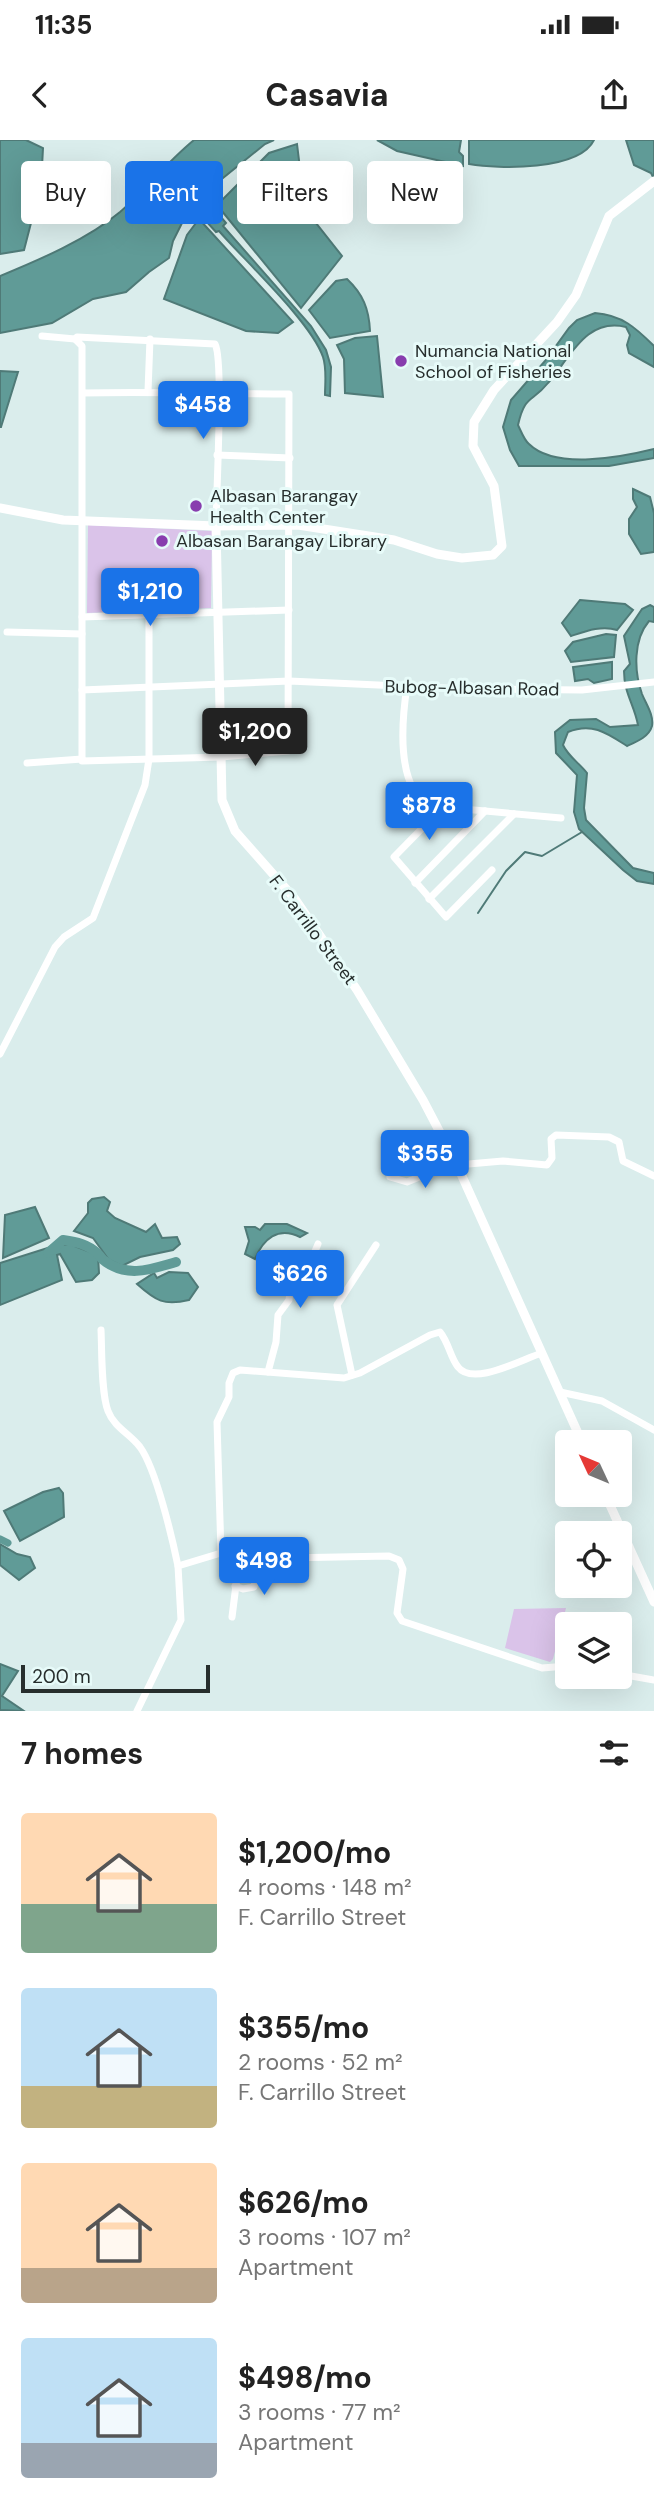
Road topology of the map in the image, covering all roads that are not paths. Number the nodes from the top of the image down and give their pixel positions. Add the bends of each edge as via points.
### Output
1 (654, 181) edge
2 (41, 336) dead end
3 (75, 339) junction
4 (150, 339) junction
5 (148, 391) junction
6 (82, 393) junction
7 (218, 394) junction
8 (217, 455) junction
9 (290, 458) junction
10 (0, 508) edge
11 (84, 521) junction
12 (289, 525) junction
13 (216, 526) junction
14 (289, 610) junction
15 (218, 612) junction
16 (149, 614) junction
17 (82, 617) junction
18 (7, 632) dead end
19 (82, 634) junction
20 (289, 681) junction
21 (650, 682) edge
22 (221, 684) junction
23 (407, 686) junction
24 (149, 687) junction
25 (82, 690) junction
26 (221, 757) junction
27 (82, 759) junction
28 (149, 759) junction
29 (27, 764) dead end
30 (443, 807) junction
31 (485, 811) junction
32 (514, 814) junction
33 (561, 818) dead end
34 (492, 870) dead end
35 (415, 883) junction
36 (429, 899) junction
37 (0, 1054) edge
38 (457, 1164) junction
39 (654, 1176) edge
40 (390, 1177) dead end
41 (318, 1244) dead end
42 (376, 1245) dead end
43 (102, 1330) dead end
44 (542, 1353) junction
45 (268, 1373) junction
46 (352, 1375) junction
47 (560, 1392) junction
48 (577, 1430) edge
49 (654, 1430) edge
50 (611, 1507) edge
51 (221, 1553) junction
52 (239, 1561) junction
53 (259, 1562) junction
54 (178, 1566) junction
55 (235, 1586) junction
56 (654, 1602) edge
57 (232, 1618) dead end
58 (555, 1667) edge
59 (632, 1676) edge
60 (654, 1680) edge
61 (137, 1711) edge

1 - 12 street via 609,216 576,295 494,390 474,422 473,446 494,486 498,505 499,551 483,558 462,558 394,540
2 - 3 street
3 - 4 street
3 - 6 street via 82,346
4 - 5 street
4 - 7 street, F. Carrillo Street via 215,344
5 - 6 street
5 - 7 street
6 - 11 street
7 - 8 street, F. Carrillo Street
7 - 9 street via 289,394
8 - 9 street
8 - 13 street, F. Carrillo Street
9 - 12 street
10 - 11 street
11 - 13 street
11 - 17 street
12 - 13 street
12 - 14 street
13 - 15 street, F. Carrillo Street
14 - 15 street
14 - 20 street
15 - 16 street
15 - 22 street, F. Carrillo Street
16 - 17 street
16 - 24 street
17 - 19 street
18 - 19 street
19 - 25 street
20 - 22 street, Bubog-Albasan Road
20 - 23 street, Bubog-Albasan Road
20 - 26 street via 288,751
21 - 23 street, Bubog-Albasan Road via 582,690
22 - 24 street, Bubog-Albasan Road
22 - 26 street, F. Carrillo Street
23 - 30 street via 402,732 408,775 423,801
24 - 25 street, Bubog-Albasan Road
24 - 28 street
25 - 27 street
26 - 28 street
26 - 38 street, F. Carrillo Street via 222,800 230,823 295,899 358,990
27 - 28 street
27 - 29 street
28 - 37 street via 142,796 93,918 55,947
30 - 31 street
30 - 35 street via 394,857
31 - 32 street
31 - 35 street
32 - 33 street
32 - 36 street
34 - 36 street via 446,917
35 - 36 street
38 - 39 street via 503,1161 547,1165 552,1158 551,1139 556,1135 609,1137 619,1142 623,1161
38 - 40 street via 407,1182
38 - 44 street, F. Carrillo Street
41 - 45 street via 301,1284 290,1292 278,1315
42 - 46 street via 337,1305
43 - 54 street via 107,1410 148,1460
44 - 46 street via 482,1376 469,1376 458,1368 440,1332
44 - 47 street, F. Carrillo Street
45 - 46 street
45 - 51 street via 233,1373 229,1397 217,1422
47 - 48 street, F. Carrillo Street
47 - 49 street via 602,1401
50 - 56 street
51 - 52 street
51 - 54 street
52 - 53 street
52 - 55 street
53 - 55 street via 254,1587
53 - 58 street via 389,1556 399,1560 403,1569 397,1613 402,1621 542,1668
54 - 61 street via 181,1620
55 - 57 street
59 - 60 street

